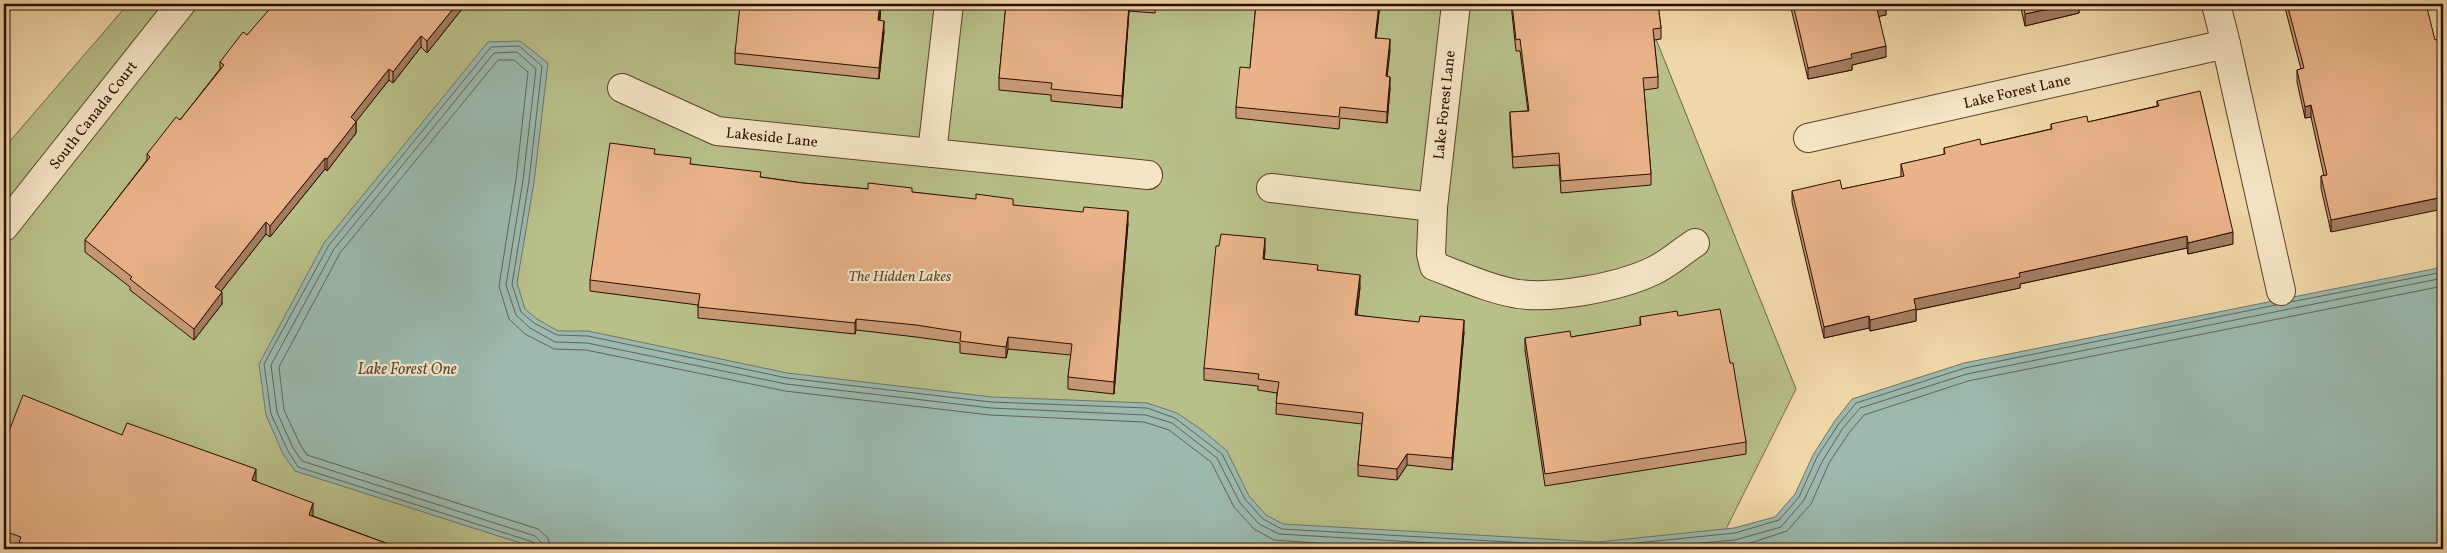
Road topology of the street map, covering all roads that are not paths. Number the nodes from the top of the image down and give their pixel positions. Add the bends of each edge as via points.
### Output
1 (181, 4) edge
2 (949, 4) edge
3 (1456, 4) edge
4 (2216, 4) edge
5 (2226, 44) junction
6 (622, 88) dead end
7 (1808, 138) dead end
8 (932, 153) junction
9 (1148, 175) dead end
10 (1271, 188) dead end
11 (1433, 207) junction
12 (4, 227) edge
13 (1695, 244) dead end
14 (2281, 291) dead end

1 - 12 street, South Canada Court
2 - 8 street
3 - 11 street, Lake Forest Lane
4 - 5 street
5 - 7 street, Lake Forest Lane
5 - 14 street
6 - 8 street, Lakeside Lane via 717,131
8 - 9 street, Lakeside Lane
10 - 11 street
11 - 13 street, Lake Forest Lane via 1430,254 1434,266 1517,294 1547,296 1621,283 1654,270

